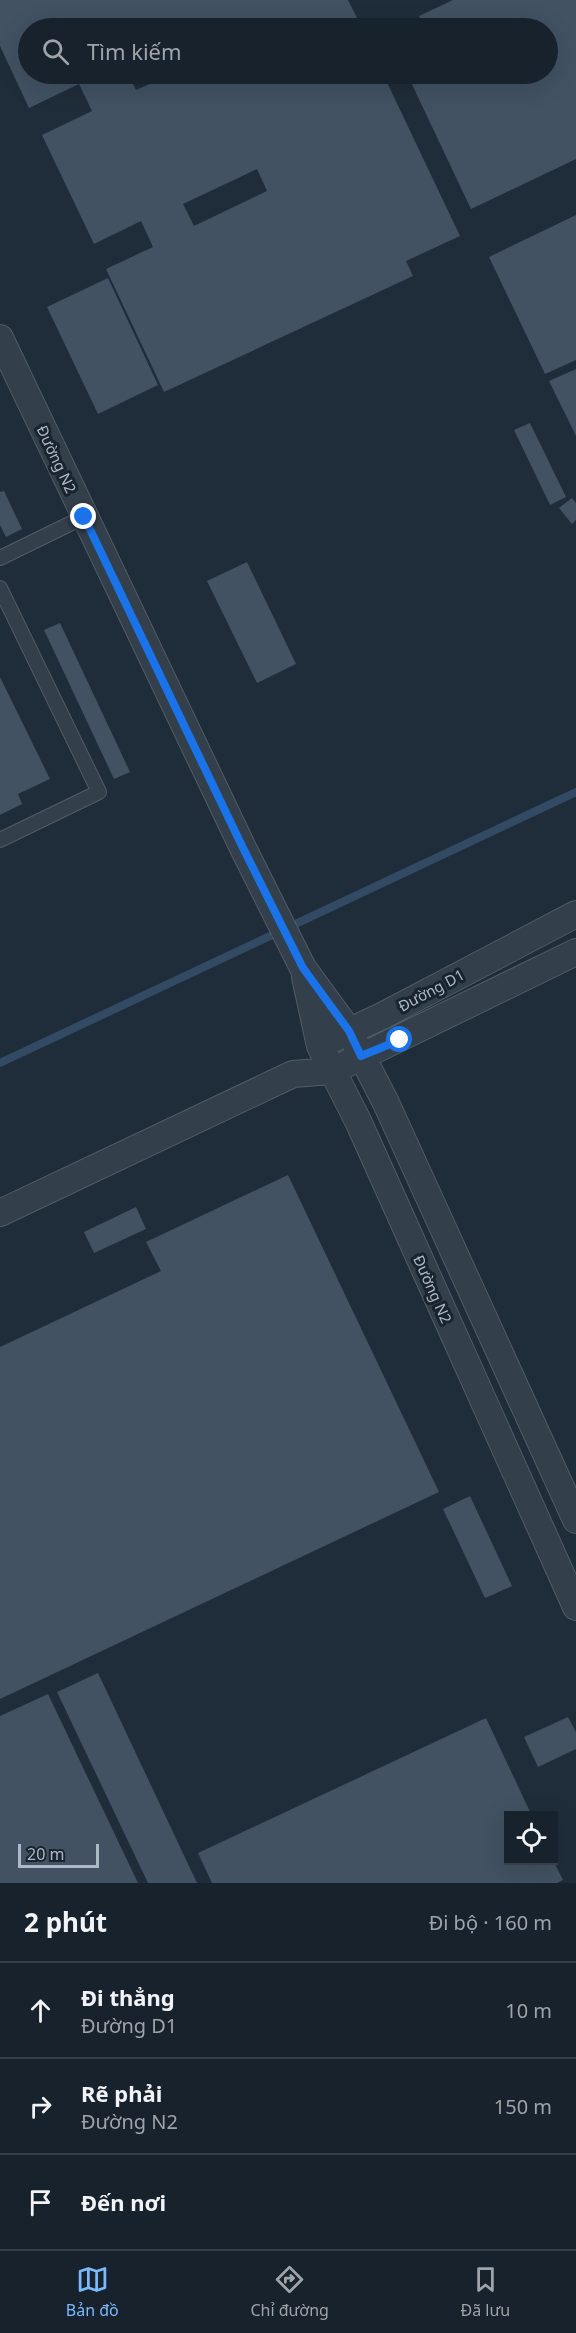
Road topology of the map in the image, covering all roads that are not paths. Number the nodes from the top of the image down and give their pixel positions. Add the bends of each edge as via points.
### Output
1 (0, 338) edge
2 (84, 517) junction
3 (0, 558) edge
4 (0, 588) edge
5 (0, 840) edge
6 (576, 914) edge
7 (576, 952) edge
8 (298, 957) junction
9 (349, 1031) junction
10 (320, 1046) junction
11 (361, 1056) junction
12 (332, 1071) junction
13 (293, 1074) junction
14 (0, 1213) edge
15 (576, 1520) edge
16 (576, 1607) edge

1 - 2 street, Đường N2
2 - 3 lane
2 - 8 street, Đường N2
4 - 5 lane via 99,792
6 - 9 street, Đường D1
7 - 11 street, Đường D1
8 - 9 street, Đường N2
8 - 10 street, Đường N2
9 - 10 street, Đường D1
9 - 11 street, Đường N2
10 - 12 street, Đường N2
10 - 13 street, Đường D1
11 - 12 street, Đường D1
11 - 15 street, Đường N2
12 - 13 street, Đường D1
12 - 16 street, Đường N2
13 - 14 street, Đường D1

